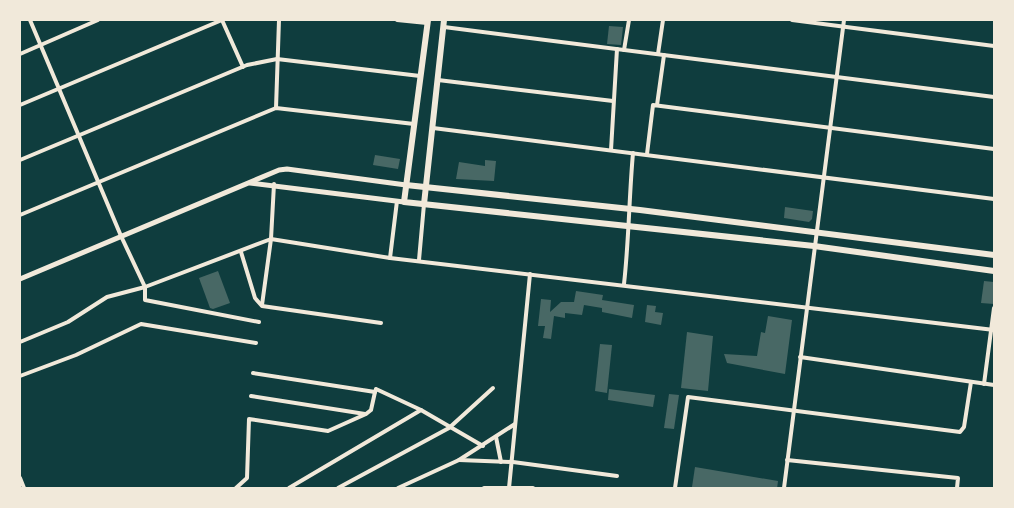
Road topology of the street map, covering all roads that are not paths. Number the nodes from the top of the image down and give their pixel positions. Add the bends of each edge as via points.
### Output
1 (30, 20) edge
2 (98, 20) edge
3 (222, 20) edge
4 (279, 20) edge
5 (397, 20) edge
6 (629, 20) edge
7 (663, 20) edge
8 (792, 20) edge
9 (844, 20) edge
10 (428, 22) edge
11 (444, 23) edge
12 (843, 25) junction
13 (41, 45) junction
14 (994, 46) edge
15 (617, 49) junction
16 (624, 50) junction
17 (20, 54) edge
18 (658, 54) junction
19 (664, 55) junction
20 (277, 59) junction
21 (243, 67) junction
22 (420, 76) junction
23 (836, 78) junction
24 (438, 80) junction
25 (60, 88) junction
26 (994, 97) edge
27 (613, 101) junction
28 (20, 105) edge
29 (655, 105) junction
30 (276, 108) junction
31 (414, 124) junction
32 (432, 127) junction
33 (830, 128) junction
34 (79, 135) junction
35 (994, 149) edge
36 (611, 150) junction
37 (633, 153) junction
38 (647, 154) junction
39 (20, 160) edge
40 (824, 178) junction
41 (99, 182) junction
42 (248, 183) junction
43 (274, 184) junction
44 (406, 185) junction
45 (426, 188) junction
46 (994, 199) edge
47 (400, 201) junction
48 (424, 204) junction
49 (628, 209) junction
50 (20, 215) edge
51 (630, 227) junction
52 (816, 232) junction
53 (121, 236) junction
54 (272, 239) junction
55 (814, 246) junction
56 (241, 252) junction
57 (994, 255) edge
58 (390, 258) junction
59 (419, 260) junction
60 (994, 271) edge
61 (530, 274) junction
62 (20, 279) edge
63 (624, 284) junction
64 (145, 287) junction
65 (262, 306) junction
66 (808, 307) junction
67 (994, 308) edge
68 (260, 322) dead end
69 (381, 323) dead end
70 (993, 330) edge
71 (20, 342) edge
72 (256, 344) dead end
73 (800, 357) junction
74 (253, 373) dead end
75 (20, 376) edge
76 (971, 382) junction
77 (984, 384) junction
78 (994, 385) edge
79 (493, 388) dead end
80 (376, 390) junction
81 (251, 396) dead end
82 (422, 410) junction
83 (793, 410) junction
84 (366, 414) junction
85 (515, 424) junction
86 (449, 428) junction
87 (496, 437) junction
88 (483, 446) junction
89 (459, 460) junction
90 (787, 460) junction
91 (501, 462) junction
92 (513, 462) junction
93 (617, 476) dead end
94 (20, 478) edge
95 (509, 488) edge
96 (24, 489) edge
97 (236, 489) edge
98 (289, 489) edge
99 (338, 489) edge
100 (398, 489) edge
101 (484, 489) edge
102 (533, 489) edge
103 (675, 489) edge
104 (784, 489) edge
105 (957, 489) edge

1 - 13 street
2 - 13 street
3 - 21 street
3 - 25 street
4 - 20 street
5 - 10 street
6 - 16 street
7 - 18 street
8 - 12 street
9 - 12 street
10 - 22 main road
11 - 15 street
11 - 24 main road
12 - 14 street
12 - 23 street
13 - 17 street
13 - 25 street
15 - 16 street
15 - 27 street
16 - 18 street
18 - 19 street
19 - 23 street
19 - 29 street
20 - 21 street
20 - 22 street
20 - 30 street
21 - 34 street
22 - 31 main road
23 - 26 street
23 - 33 street
24 - 27 street
24 - 32 main road
25 - 28 street
25 - 34 street
27 - 36 street
29 - 33 street
29 - 38 street
30 - 31 street
30 - 41 street
31 - 44 main road
32 - 36 street
32 - 45 main road
33 - 35 street
33 - 40 street
34 - 39 street
34 - 41 street
36 - 37 street
37 - 38 street
37 - 49 street
38 - 40 street
40 - 46 street
40 - 52 street
41 - 50 street
41 - 53 street
42 - 43 street
42 - 44 street via 287,169
42 - 53 street
43 - 47 street
43 - 54 street
44 - 45 main road
44 - 47 main road
45 - 48 main road
45 - 49 main road
47 - 48 main road
47 - 58 street
48 - 51 main road
48 - 59 street
49 - 51 street
49 - 52 main road
51 - 55 main road
51 - 63 street
52 - 55 street
52 - 57 main road
53 - 62 street
53 - 64 street
54 - 56 street
54 - 58 street
54 - 65 street
55 - 60 main road
55 - 66 street
56 - 64 street
56 - 65 street via 255,298
58 - 59 street
59 - 61 street
61 - 63 street
61 - 85 street
63 - 66 street
64 - 68 street via 145,300
64 - 71 street via 107,297 68,322
65 - 69 street
66 - 70 street
66 - 73 street
67 - 70 street
70 - 77 street
72 - 75 street via 141,324
73 - 76 street
73 - 83 street
74 - 80 street
76 - 77 street
76 - 83 street via 960,432
77 - 78 street
79 - 86 street
80 - 82 street
80 - 84 street via 371,410
81 - 84 street
82 - 86 street
82 - 98 street
83 - 90 street
83 - 103 street via 688,397
84 - 97 street via 328,431 249,419 247,478
85 - 87 street
85 - 92 street
86 - 88 street
86 - 99 street
87 - 88 street
87 - 91 street
88 - 89 street
89 - 91 street
89 - 100 street
90 - 104 street
90 - 105 street via 958,478
91 - 92 street
92 - 93 street
92 - 95 street
94 - 96 street
95 - 101 street
95 - 102 street

